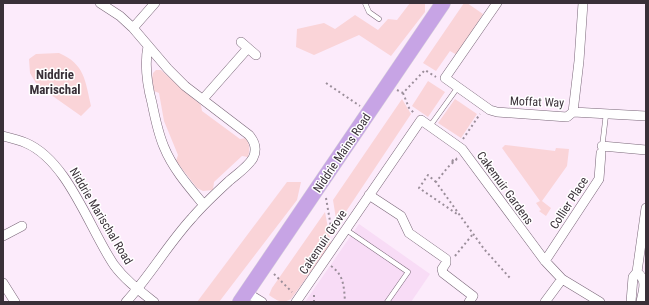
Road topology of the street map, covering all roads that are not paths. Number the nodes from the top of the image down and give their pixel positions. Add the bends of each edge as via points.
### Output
1 (100, 3) edge
2 (155, 3) edge
3 (364, 3) edge
4 (444, 3) edge
5 (497, 3) edge
6 (583, 3) edge
7 (379, 19) dead end
8 (133, 28) junction
9 (148, 46) junction
10 (256, 55) dead end
11 (458, 87) junction
12 (202, 99) junction
13 (573, 112) junction
14 (606, 114) junction
15 (646, 116) edge
16 (421, 120) joint
17 (430, 126) junction
18 (3, 136) edge
19 (602, 149) junction
20 (646, 150) edge
21 (369, 195) junction
22 (204, 205) junction
23 (646, 208) edge
24 (22, 226) dead end
25 (346, 230) junction
26 (3, 236) edge
27 (545, 261) junction
28 (637, 272) junction
29 (562, 279) junction
30 (3, 283) edge
31 (137, 289) junction
32 (244, 297) edge
33 (297, 300) edge
34 (470, 301) edge
35 (15, 302) edge
36 (126, 302) edge
37 (154, 302) edge
38 (262, 302) edge
39 (387, 302) edge
40 (545, 302) edge
41 (600, 302) edge
42 (631, 302) edge
43 (641, 302) edge

1 - 8 street
2 - 8 street
3 - 7 lane via 369,12
4 - 32 main road, Niddrie Mains Road
5 - 11 street via 445,78
6 - 13 street
8 - 9 street
9 - 12 street via 168,70
9 - 22 street via 145,58 147,83 159,134 172,162
10 - 12 street via 244,45
11 - 13 street, Moffat Way via 497,112 567,117
11 - 17 lane
12 - 22 street via 249,135 253,139 255,149 248,164
13 - 14 street, Moffat Way
14 - 15 street, Moffat Way
14 - 19 lane
16 - 17 street, Cakemuir Gardens
16 - 21 street, Cakemuir Grove
17 - 27 street, Cakemuir Gardens via 458,146
18 - 31 street, Niddrie Marischal Road via 27,143 51,161 68,183 115,266
19 - 20 street
19 - 27 street, Collier Place via 599,179
21 - 25 street, Cakemuir Grove
21 - 34 street via 401,216 409,233 446,259 443,273 473,296
22 - 31 street
23 - 28 street
24 - 26 street
25 - 33 street, Cakemuir Grove
25 - 39 lane via 408,272
27 - 29 street, Cakemuir Gardens
28 - 42 street via 633,277
28 - 43 street via 643,276 644,283
29 - 40 street
29 - 41 street, Cakemuir Gardens
30 - 35 street
31 - 36 street
31 - 37 street, Niddrie Marischal Road
32 - 38 street

